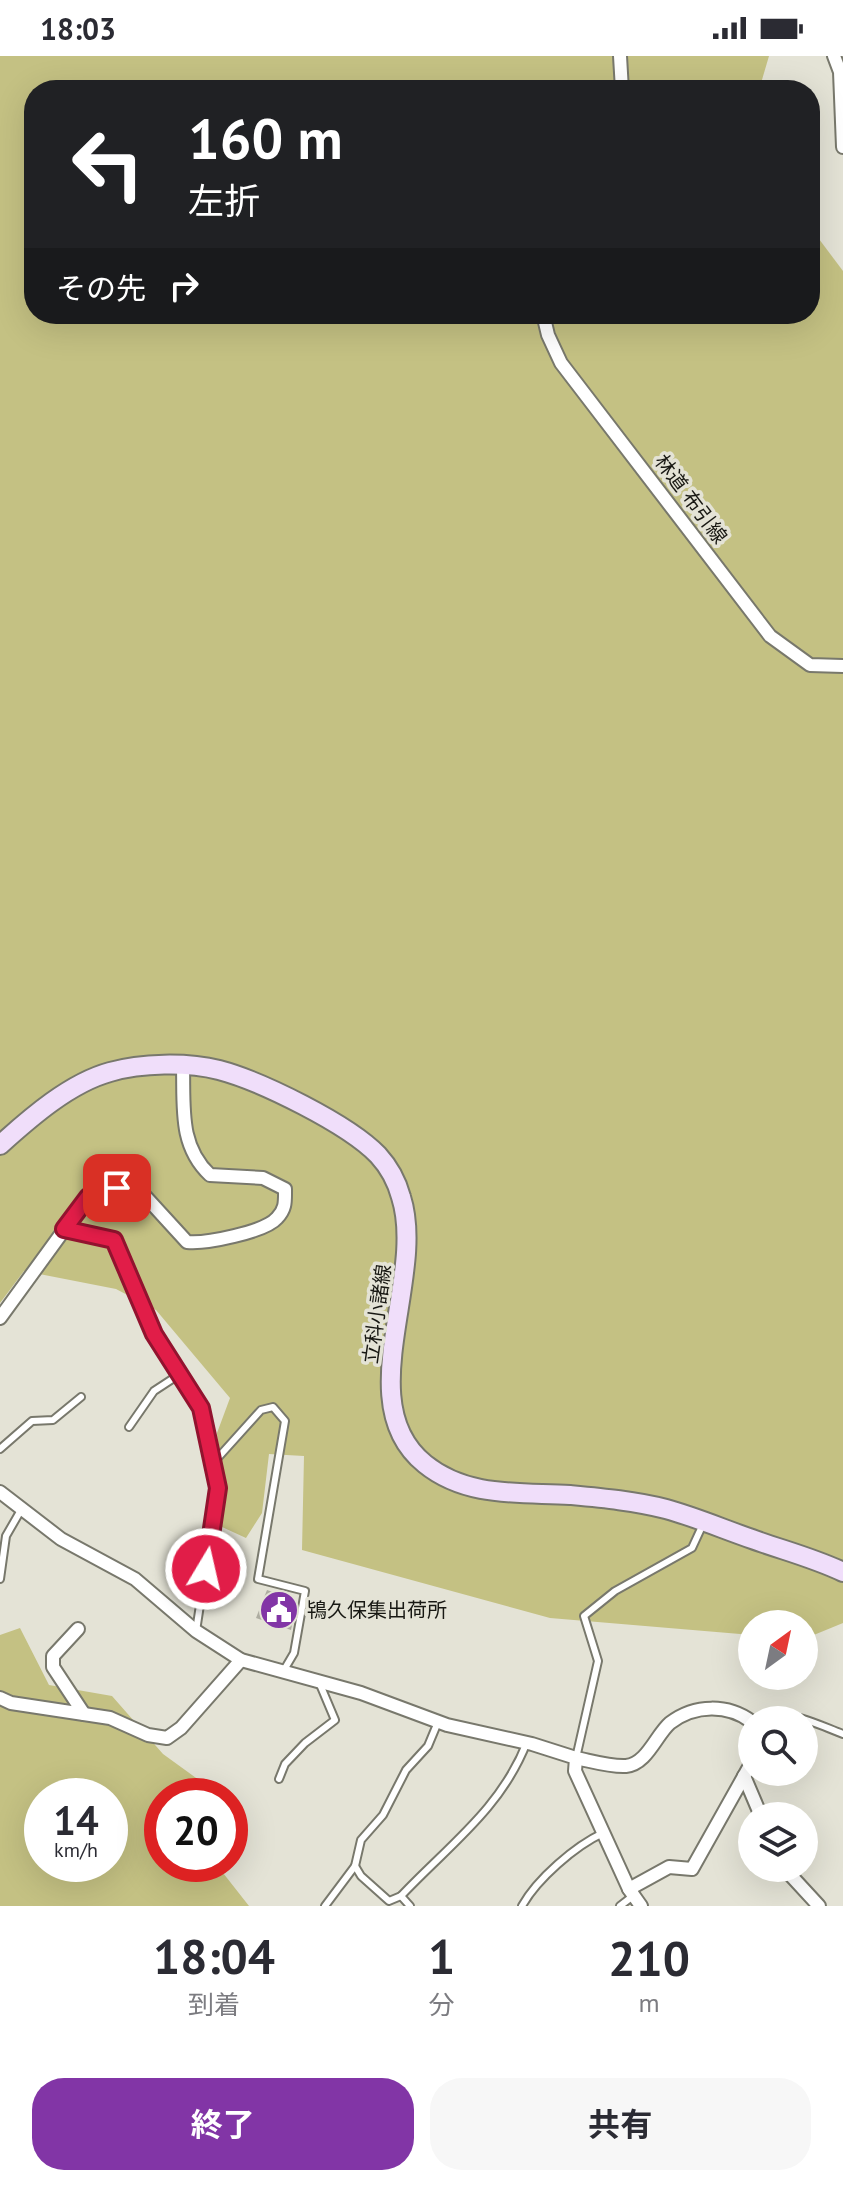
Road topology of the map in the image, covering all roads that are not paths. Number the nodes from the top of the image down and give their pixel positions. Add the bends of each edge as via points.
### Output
1 (620, 56) edge
2 (834, 56) edge
3 (621, 80) edge
4 (843, 147) edge
5 (545, 324) edge
6 (843, 666) edge
7 (183, 1067) junction
8 (0, 1145) edge
9 (64, 1229) junction
10 (0, 1318) edge
11 (180, 1374) junction
12 (81, 1397) dead end
13 (129, 1427) dead end
14 (0, 1449) edge
15 (215, 1461) junction
16 (0, 1492) edge
17 (21, 1510) junction
18 (704, 1522) junction
19 (843, 1572) edge
20 (0, 1579) edge
21 (78, 1629) dead end
22 (196, 1631) junction
23 (241, 1660) junction
24 (283, 1672) junction
25 (319, 1682) junction
26 (0, 1698) edge
27 (84, 1714) junction
28 (738, 1714) edge
29 (438, 1722) junction
30 (818, 1725) edge
31 (843, 1734) edge
32 (527, 1742) junction
33 (576, 1758) junction
34 (279, 1779) dead end
35 (738, 1786) edge
36 (603, 1833) junction
37 (355, 1866) junction
38 (797, 1882) edge
39 (401, 1896) junction
40 (635, 1897) edge
41 (325, 1906) edge
42 (410, 1906) edge
43 (522, 1906) edge
44 (620, 1906) edge
45 (819, 1906) edge

1 - 3 street
2 - 4 street via 840,72
5 - 6 street, 林道 布引線 via 561,363 770,636 810,665
7 - 8 main road, 立科小諸線 via 110,1072 91,1080 65,1093
7 - 9 street via 184,1130 193,1160 210,1175 263,1178 285,1189 285,1206 276,1221 199,1244 187,1242 144,1195 117,1188 88,1197
7 - 18 main road, 立科小諸線 via 218,1070 308,1108 376,1153 389,1171 409,1231 390,1377 392,1402 402,1435 424,1464 480,1490 600,1498 666,1509
9 - 10 street
9 - 11 lane via 114,1240 154,1334
11 - 13 lane via 154,1391
11 - 15 lane via 201,1408
12 - 14 lane via 53,1420 32,1421
15 - 22 lane via 218,1488
15 - 24 lane via 261,1410 273,1407 282,1413 285,1421 258,1579 305,1591 294,1653
16 - 17 street
17 - 20 lane via 6,1536
17 - 22 street via 61,1539 135,1579
18 - 19 main road, 立科小諸線
18 - 33 lane via 692,1548 615,1591 584,1616 598,1661
21 - 27 street via 53,1656 53,1667
22 - 23 street
23 - 24 street
23 - 27 street via 167,1738
24 - 25 street
25 - 29 street
25 - 34 lane via 335,1720 285,1764
26 - 27 street
28 - 33 street via 708,1706 671,1723 640,1761 627,1766
29 - 32 street
29 - 37 lane via 383,1815 361,1840
30 - 31 lane
32 - 33 street
32 - 39 lane via 484,1815
33 - 36 street via 575,1771
35 - 40 street via 692,1869 669,1867
36 - 40 street
36 - 43 lane via 589,1839
37 - 39 lane via 389,1901
37 - 41 lane
38 - 45 street
39 - 42 lane
40 - 44 lane

